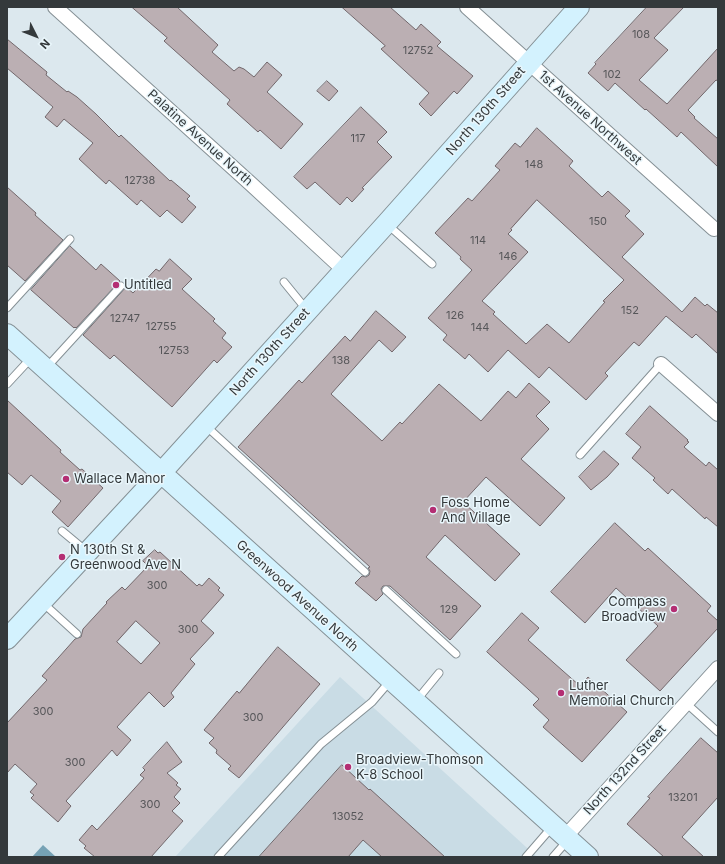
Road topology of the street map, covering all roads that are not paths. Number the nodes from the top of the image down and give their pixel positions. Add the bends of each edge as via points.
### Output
1 (55, 7) edge
2 (467, 7) edge
3 (579, 7) edge
4 (529, 62) junction
5 (386, 224) junction
6 (714, 229) dead end
7 (70, 239) dead end
8 (432, 264) dead end
9 (344, 270) junction
10 (284, 282) dead end
11 (121, 286) dead end
12 (7, 308) edge
13 (308, 311) junction
14 (7, 334) edge
15 (39, 363) junction
16 (662, 364) joint
17 (7, 384) edge
18 (718, 414) edge
19 (205, 424) junction
20 (580, 454) dead end
21 (161, 473) junction
22 (62, 531) dead end
23 (87, 553) junction
24 (365, 572) dead end
25 (386, 590) dead end
26 (42, 602) junction
27 (77, 634) dead end
28 (7, 639) edge
29 (456, 654) dead end
30 (718, 668) edge
31 (439, 673) dead end
32 (391, 679) junction
33 (416, 701) junction
34 (686, 703) junction
35 (718, 732) edge
36 (563, 834) junction
37 (218, 857) edge
38 (526, 857) edge
39 (552, 857) edge
40 (588, 857) edge

1 - 9 street, Palatine Avenue North
2 - 4 street, 1st Avenue Northwest
3 - 4 main road, North 130th Street
4 - 5 main road, North 130th Street
4 - 6 street, 1st Avenue Northwest
5 - 8 lane
5 - 9 main road, North 130th Street
7 - 12 lane
9 - 13 main road, North 130th Street
10 - 13 lane
11 - 15 lane
13 - 19 main road, North 130th Street
14 - 15 main road, Greenwood Avenue North
15 - 17 lane
15 - 21 main road, Greenwood Avenue North
16 - 18 street
16 - 20 lane
19 - 21 main road, North 130th Street
19 - 24 lane
21 - 23 main road, North 130th Street
21 - 32 main road, Greenwood Avenue North
22 - 23 lane
23 - 26 main road, North 130th Street
25 - 29 lane
26 - 27 lane
26 - 28 main road, North 130th Street
30 - 34 street, North 132nd Street
31 - 33 lane
32 - 33 main road, Greenwood Avenue North
32 - 37 lane via 372,702 321,744
33 - 36 main road, Greenwood Avenue North
34 - 35 lane
34 - 36 street, North 132nd Street
36 - 38 lane
36 - 39 lane
36 - 40 main road, Greenwood Avenue North

